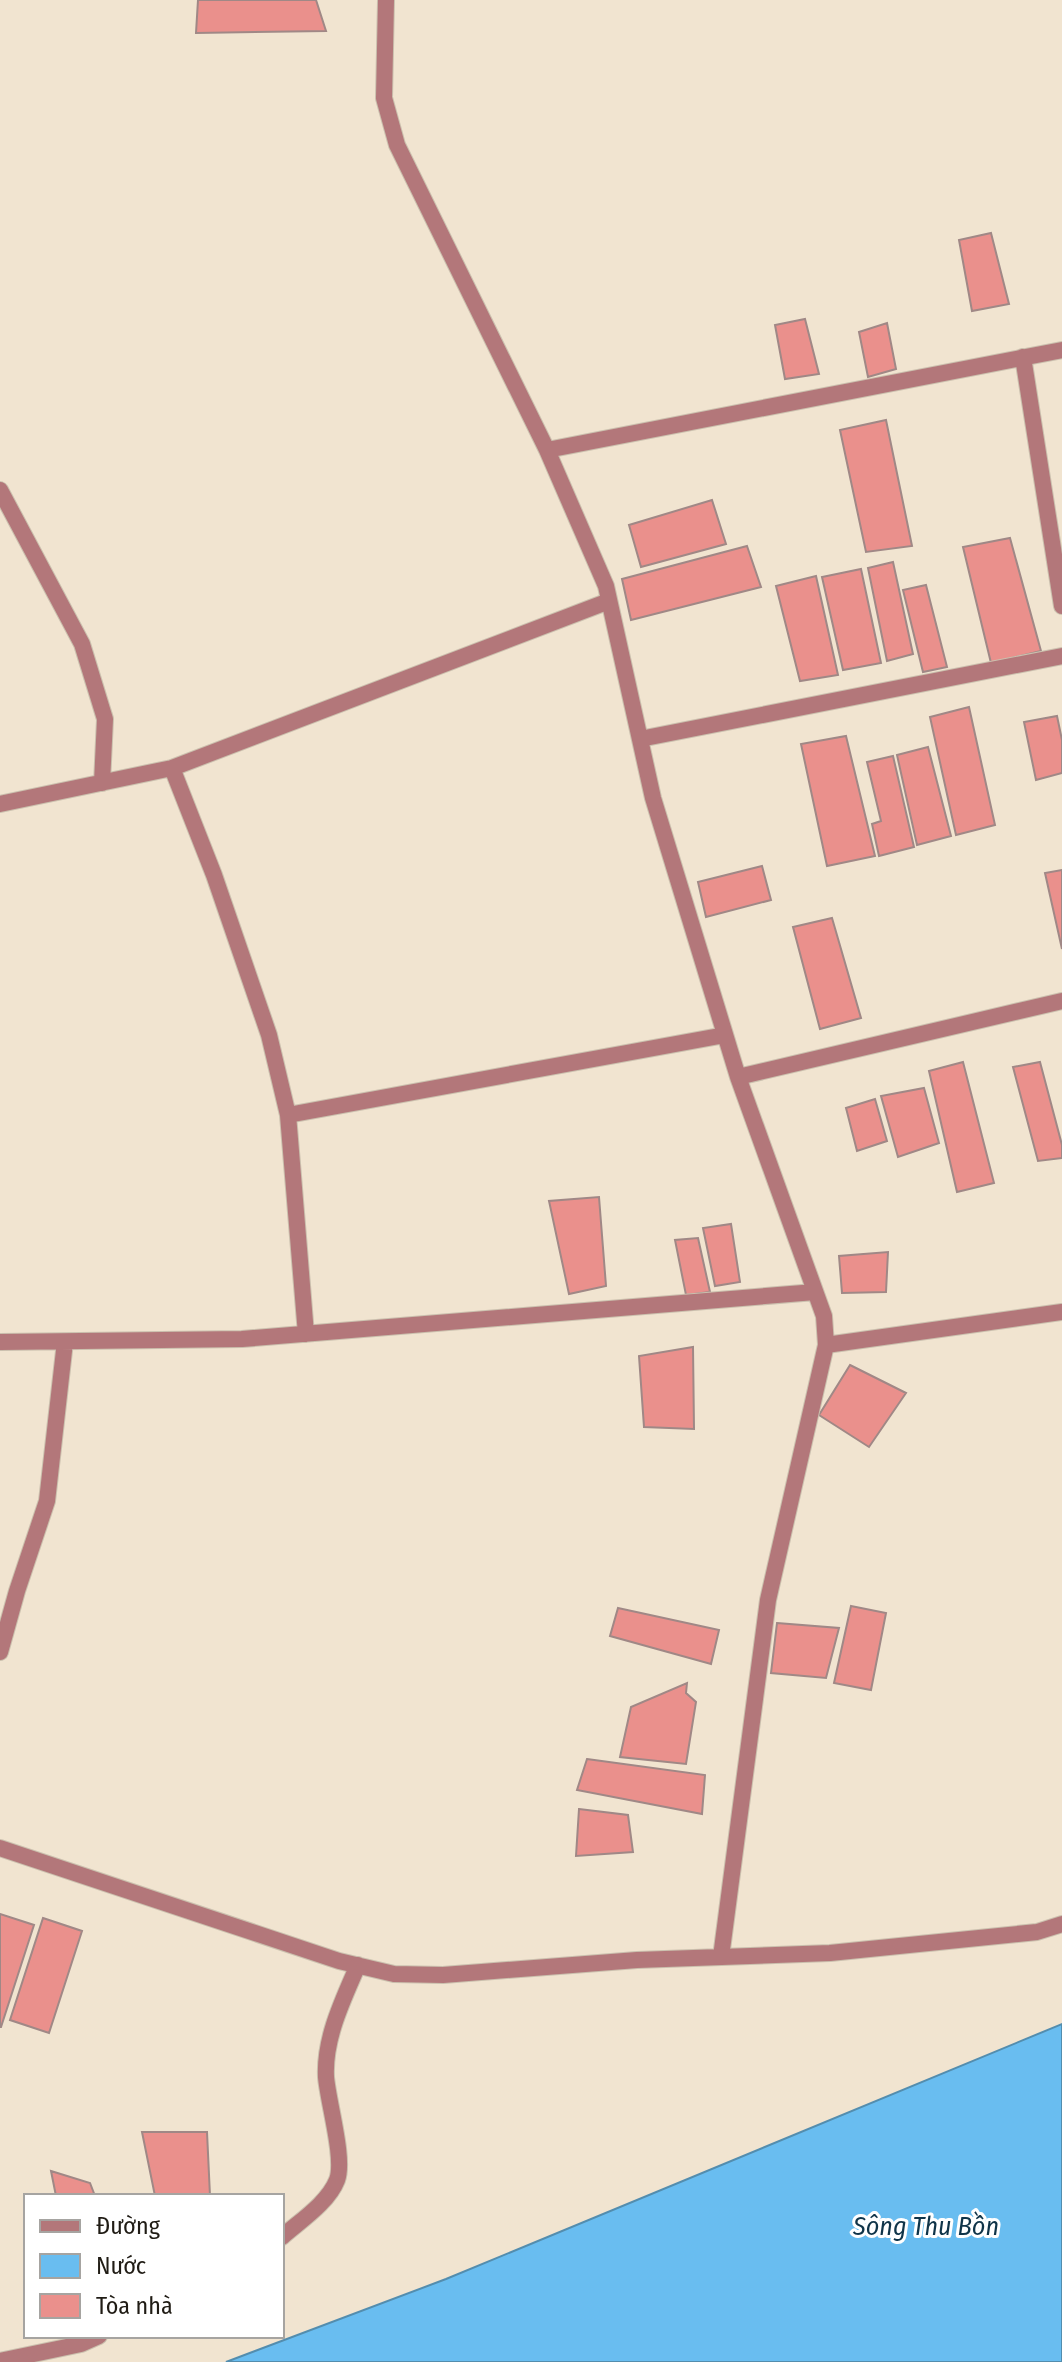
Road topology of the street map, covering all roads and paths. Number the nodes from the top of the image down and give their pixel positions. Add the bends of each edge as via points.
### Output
1 (386, 0) edge
2 (1062, 350) edge
3 (1023, 357) junction
4 (547, 450) junction
5 (0, 490) edge
6 (609, 601) junction
7 (1062, 606) edge
8 (1062, 656) edge
9 (640, 739) junction
10 (172, 768) junction
11 (102, 783) junction
12 (0, 804) edge
13 (1062, 1001) edge
14 (725, 1035) junction
15 (738, 1077) junction
16 (288, 1115) junction
17 (815, 1292) junction
18 (1062, 1312) edge
19 (306, 1334) junction
20 (0, 1342) edge
21 (65, 1342) junction
22 (826, 1345) junction
23 (0, 1652) edge
24 (0, 1848) edge
25 (1062, 1924) edge
26 (721, 1957) junction
27 (358, 1965) junction
28 (284, 2235) edge
29 (94, 2338) edge
30 (0, 2361) edge

1 - 4 street via 384,98 397,145
2 - 3 street
3 - 4 street
3 - 7 street
4 - 6 street
5 - 11 street via 82,644 105,719
6 - 9 street
6 - 10 street
8 - 9 street
9 - 14 street
10 - 11 street
10 - 16 street via 269,1035
11 - 12 street
13 - 15 street
14 - 15 street
14 - 16 street
15 - 17 street
16 - 19 street
17 - 19 street
17 - 22 street
18 - 22 street
19 - 21 street
20 - 21 street
21 - 23 street via 47,1501
22 - 26 street via 768,1600
24 - 27 street
25 - 26 street via 1037,1932 874,1948
26 - 27 street via 443,1975 394,1974
27 - 28 street via 335,2020 326,2073 339,2177 331,2192
29 - 30 street

